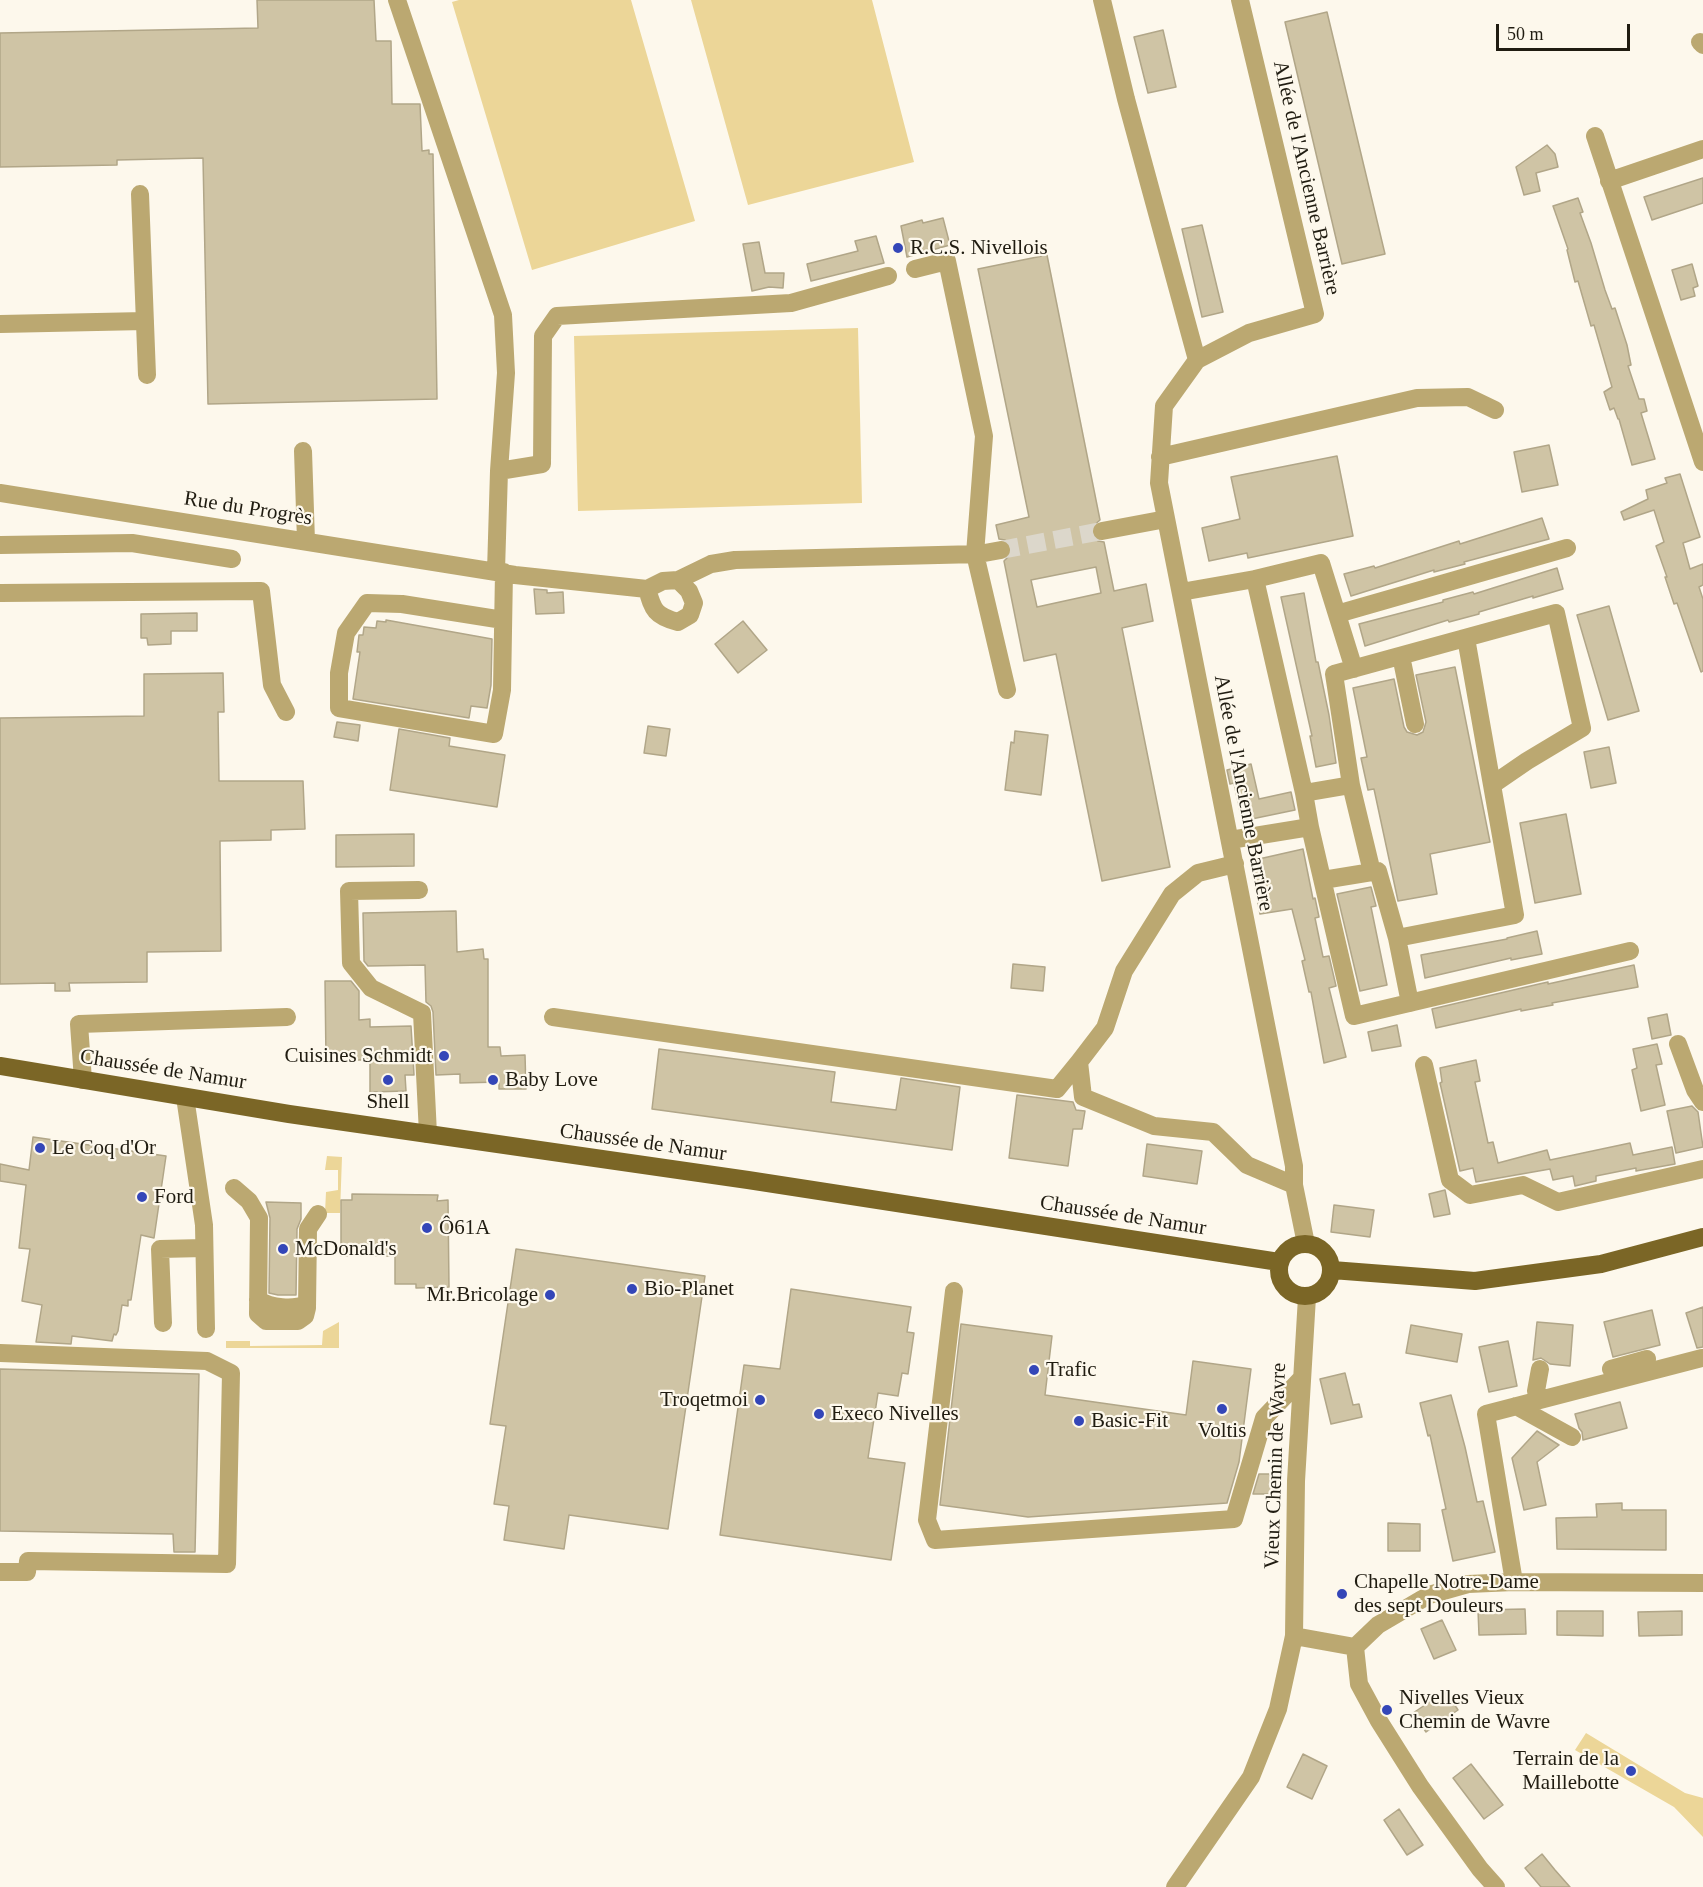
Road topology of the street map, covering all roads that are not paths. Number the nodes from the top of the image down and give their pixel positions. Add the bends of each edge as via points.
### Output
1 (397, 0) edge
2 (1102, 0) edge
3 (1240, 0) edge
4 (1595, 136) dead end
5 (1703, 149) edge
6 (1609, 181) junction
7 (140, 194) dead end
8 (915, 269) dead end
9 (888, 276) dead end
10 (145, 321) junction
11 (0, 324) edge
12 (1197, 360) junction
13 (147, 375) dead end
14 (1495, 410) dead end
15 (303, 451) dead end
16 (1160, 456) junction
17 (1703, 462) edge
18 (499, 471) junction
19 (0, 493) edge
20 (1166, 519) junction
21 (1102, 531) tunnel mouth
22 (306, 541) junction
23 (0, 545) edge
24 (1567, 548) dead end
25 (1001, 550) tunnel mouth
26 (975, 554) junction
27 (232, 559) dead end
28 (496, 571) junction
29 (1255, 579) junction
30 (678, 580) junction
31 (646, 589) junction
32 (1181, 592) junction
33 (0, 593) edge
34 (1337, 614) junction
35 (503, 620) junction
36 (1466, 638) junction
37 (1401, 656) junction
38 (1354, 669) junction
39 (1006, 690) dead end
40 (286, 712) dead end
41 (1415, 724) dead end
42 (1352, 785) junction
43 (1492, 785) junction
44 (1304, 793) junction
45 (1310, 827) junction
46 (1230, 840) junction
47 (1235, 864) junction
48 (1372, 872) junction
49 (1323, 880) junction
50 (419, 890) dead end
51 (1397, 938) junction
52 (1630, 951) dead end
53 (1410, 1003) junction
54 (287, 1017) dead end
55 (553, 1017) dead end
56 (1678, 1044) dead end
57 (1079, 1062) junction
58 (1424, 1065) dead end
59 (0, 1066) edge
60 (83, 1080) junction
61 (185, 1097) junction
62 (1703, 1102) edge
63 (428, 1134) junction
64 (1703, 1169) edge
65 (1294, 1185) junction
66 (234, 1188) dead end
67 (318, 1214) dead end
68 (1703, 1237) edge
69 (1306, 1244) junction
70 (204, 1248) junction
71 (1279, 1262) junction
72 (1332, 1270) junction
73 (954, 1291) dead end
74 (1307, 1297) junction
75 (163, 1323) dead end
76 (206, 1329) dead end
77 (0, 1353) edge
78 (1702, 1358) edge
79 (1647, 1359) dead end
80 (1540, 1368) dead end
81 (1302, 1378) junction
82 (1536, 1391) junction
83 (1516, 1406) junction
84 (1572, 1437) dead end
85 (0, 1572) edge
86 (1514, 1582) junction
87 (1703, 1583) edge
88 (1294, 1636) junction
89 (1355, 1647) junction
90 (1174, 1887) edge
91 (1496, 1887) edge

1 - 18 street via 503,315 506,373
2 - 12 street
3 - 12 street, Allée de l'Ancienne Barrière via 1315,314 1249,333
4 - 6 street
5 - 6 street
6 - 17 street
7 - 10 street
8 - 26 street via 947,261 980,412 984,435
9 - 18 street via 791,303 557,316 543,336 542,464
10 - 11 street
10 - 13 street
12 - 16 street, Allée de l'Ancienne Barrière via 1164,406
14 - 16 street via 1468,397 1417,398
15 - 22 street
16 - 20 street, Allée de l'Ancienne Barrière via 1159,483
18 - 28 street
19 - 22 street, Rue du Progrès
20 - 21 street
20 - 32 street, Allée de l'Ancienne Barrière
22 - 28 street, Rue du Progrès
23 - 27 street via 132,543
24 - 34 street
25 - 26 street
26 - 30 street via 735,560 711,564
26 - 39 street
28 - 31 street, Rue du Progrès
28 - 35 street
29 - 32 street
29 - 34 street via 1321,562
29 - 44 street
30 - 31 street via 663,581
30 - 31 street via 694,603 690,615 678,622 664,619 653,610
32 - 46 street, Allée de l'Ancienne Barrière
33 - 40 street via 261,591 272,685
34 - 38 street
35 - 35 street via 402,604 367,603 346,633 339,673 339,708 494,734 502,690
36 - 37 street
36 - 43 street
36 - 43 street via 1556,613 1582,728
37 - 38 street
37 - 41 street
38 - 42 street via 1334,674
42 - 44 street
42 - 48 street
43 - 51 street via 1515,915
44 - 45 street
45 - 46 street
45 - 49 street
46 - 47 street, Allée de l'Ancienne Barrière
47 - 57 street via 1198,873 1172,894 1124,971 1105,1028
47 - 65 street, Allée de l'Ancienne Barrière via 1294,1166
48 - 49 street
48 - 51 street via 1378,871
49 - 53 street via 1354,1016
50 - 63 street via 350,891 351,963 371,988 422,1013
51 - 53 street
52 - 53 street
54 - 60 street via 79,1024
55 - 57 street via 1057,1089
56 - 62 street
57 - 65 street via 1083,1097 1154,1126 1213,1132 1247,1165
58 - 64 street via 1450,1179 1470,1195 1523,1185 1558,1202
59 - 60 main road, Chaussée de Namur
60 - 61 main road, Chaussée de Namur
61 - 63 main road, Chaussée de Namur
61 - 70 street
63 - 71 main road, Chaussée de Namur
65 - 69 street, Allée de l'Ancienne Barrière
66 - 67 street via 249,1201 259,1218 258,1314 266,1321 298,1321 305,1316 308,1229
68 - 72 main road via 1601,1264 1475,1281
69 - 71 main road via 1295,1245
69 - 72 main road via 1324,1252
70 - 75 street via 160,1249
70 - 76 street
71 - 74 main road via 1284,1286
72 - 74 main road via 1319,1293
73 - 81 street via 927,1520 935,1540 1234,1519 1264,1418
74 - 81 street, Vieux Chemin de Wavre
77 - 85 street via 207,1361 231,1373 228,1564 28,1561 27,1572
78 - 83 street
79 - 82 street
80 - 82 street
81 - 88 street, Vieux Chemin de Wavre
82 - 83 street
83 - 84 street
83 - 86 street via 1486,1414
86 - 87 street
86 - 89 street via 1468,1584 1429,1595 1378,1625
88 - 89 street
88 - 90 street, Vieux Chemin de Wavre via 1278,1709 1251,1778
89 - 91 street via 1359,1684 1379,1721 1420,1785

